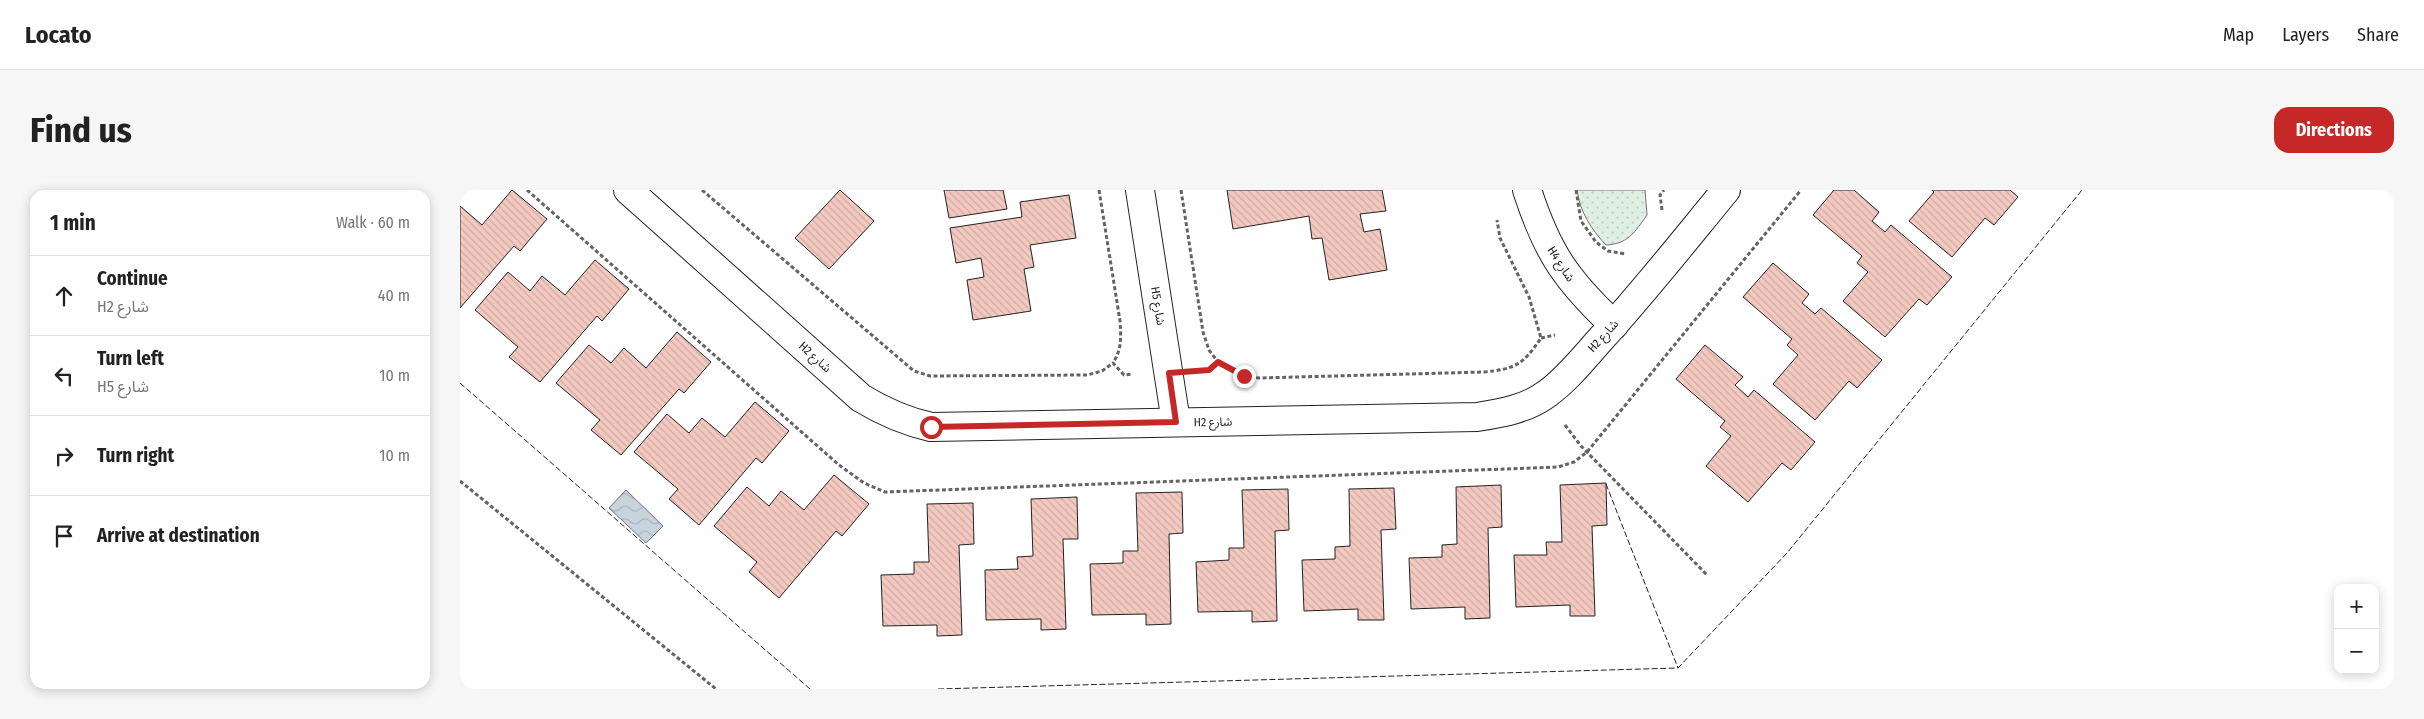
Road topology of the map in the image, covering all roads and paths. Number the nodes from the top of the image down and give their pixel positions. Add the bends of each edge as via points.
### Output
1 (628, 190) edge
2 (702, 190) edge
3 (1099, 190) edge
4 (1140, 190) edge
5 (1181, 190) edge
6 (1527, 190) edge
7 (1576, 190) edge
8 (1664, 190) edge
9 (1726, 190) edge
10 (1801, 190) edge
11 (1497, 219) dead end
12 (1662, 219) dead end
13 (1629, 254) dead end
14 (1614, 325) junction
15 (1218, 362) junction
16 (1113, 363) junction
17 (1169, 373) junction
18 (1548, 393) junction
19 (1176, 422) junction
20 (1588, 452) junction
21 (460, 482) edge
22 (1707, 576) dead end
23 (716, 689) edge

1 - 19 street, H2 شارع via 861,398 906,422 931,427
2 - 16 path via 914,371 930,376 1087,375 1102,371
3 - 16 path via 1120,321 1121,342
4 - 17 street, H5 شارع
5 - 15 path via 1203,332 1209,350
6 - 14 street, H4 شارع via 1539,226 1558,263 1584,296
7 - 13 path via 1581,221 1596,242 1608,252
8 - 12 path via 1660,195
9 - 14 street, H2 شارع
10 - 20 path
11 - 15 path via 1500,238 1529,297 1541,338 1529,355 1509,369 1260,378 1244,376
14 - 18 street, H2 شارع
15 - 17 path via 1209,370
16 - 17 path via 1124,375
17 - 19 street, H5 شارع
18 - 19 street, H2 شارع via 1526,406 1502,414 1477,417
18 - 20 path via 1568,429
20 - 22 path
21 - 23 path

